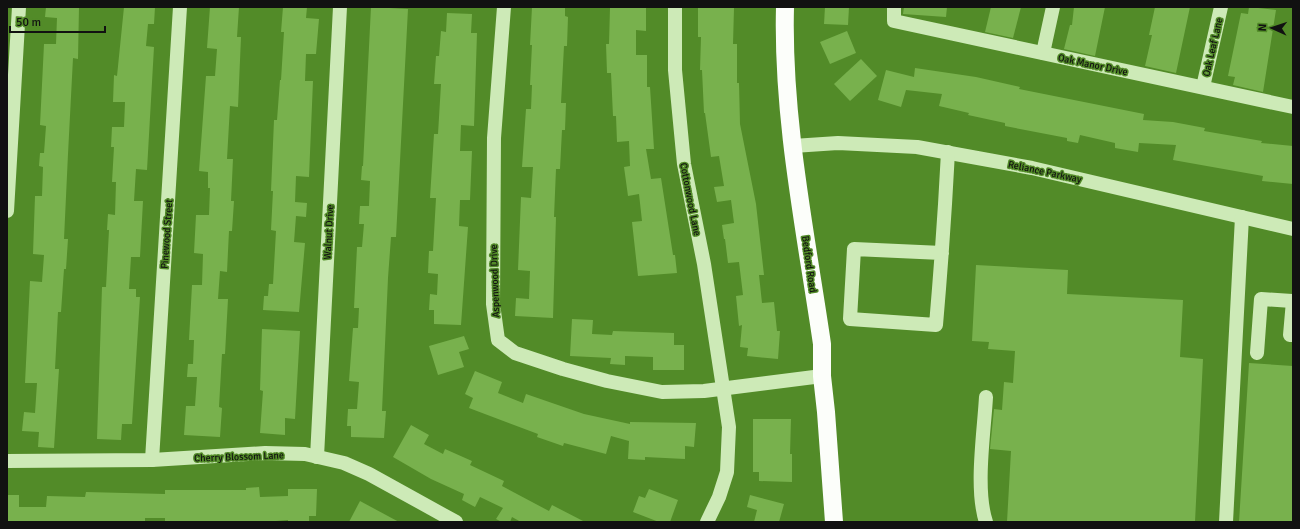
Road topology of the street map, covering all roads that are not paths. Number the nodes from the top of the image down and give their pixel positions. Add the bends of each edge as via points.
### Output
1 (19, 7) edge
2 (180, 7) edge
3 (340, 7) edge
4 (504, 7) edge
5 (675, 7) edge
6 (785, 7) edge
7 (1053, 7) edge
8 (1221, 7) edge
9 (894, 14) edge
10 (1043, 53) junction
11 (1203, 88) junction
12 (1293, 107) edge
13 (794, 146) junction
14 (948, 152) junction
15 (7, 211) edge
16 (1242, 217) junction
17 (1293, 229) edge
18 (942, 253) junction
19 (1292, 301) edge
20 (1293, 336) edge
21 (1257, 353) dead end
22 (822, 376) junction
23 (723, 389) junction
24 (986, 397) dead end
25 (318, 457) junction
26 (152, 460) junction
27 (7, 461) edge
28 (456, 522) edge
29 (707, 522) edge
30 (834, 522) edge
31 (986, 522) edge
32 (1226, 522) edge

1 - 15 street
2 - 26 street, Pinewood Street
3 - 25 street, Walnut Drive
4 - 23 street, Aspenwood Drive via 494,138 493,304 498,340 515,353 607,381 662,392
5 - 23 street, Cottonwood Lane via 675,70 684,164 704,264
6 - 13 main road, Bedford Road via 787,84
7 - 10 street
8 - 11 street, Oak Leaf Lane
9 - 10 street, Oak Manor Drive
10 - 11 street, Oak Manor Drive
11 - 12 street, Oak Manor Drive
13 - 14 street, Reliance Parkway via 838,143 917,147
13 - 22 main road, Bedford Road via 822,344
14 - 16 street, Reliance Parkway via 1032,168
14 - 18 street
16 - 17 street, Reliance Parkway
16 - 32 street
18 - 18 street via 936,324 850,319 854,250
19 - 20 street via 1290,335
19 - 21 street via 1261,299
22 - 23 street, Aspenwood Drive
22 - 30 main road, Bedford Road
23 - 29 street via 729,427 726,472 719,497
24 - 31 street via 981,482 982,510
25 - 26 street, Cherry Blossom Lane via 266,453
25 - 28 street, Cherry Blossom Lane via 344,463 369,474
26 - 27 street, Cherry Blossom Lane

